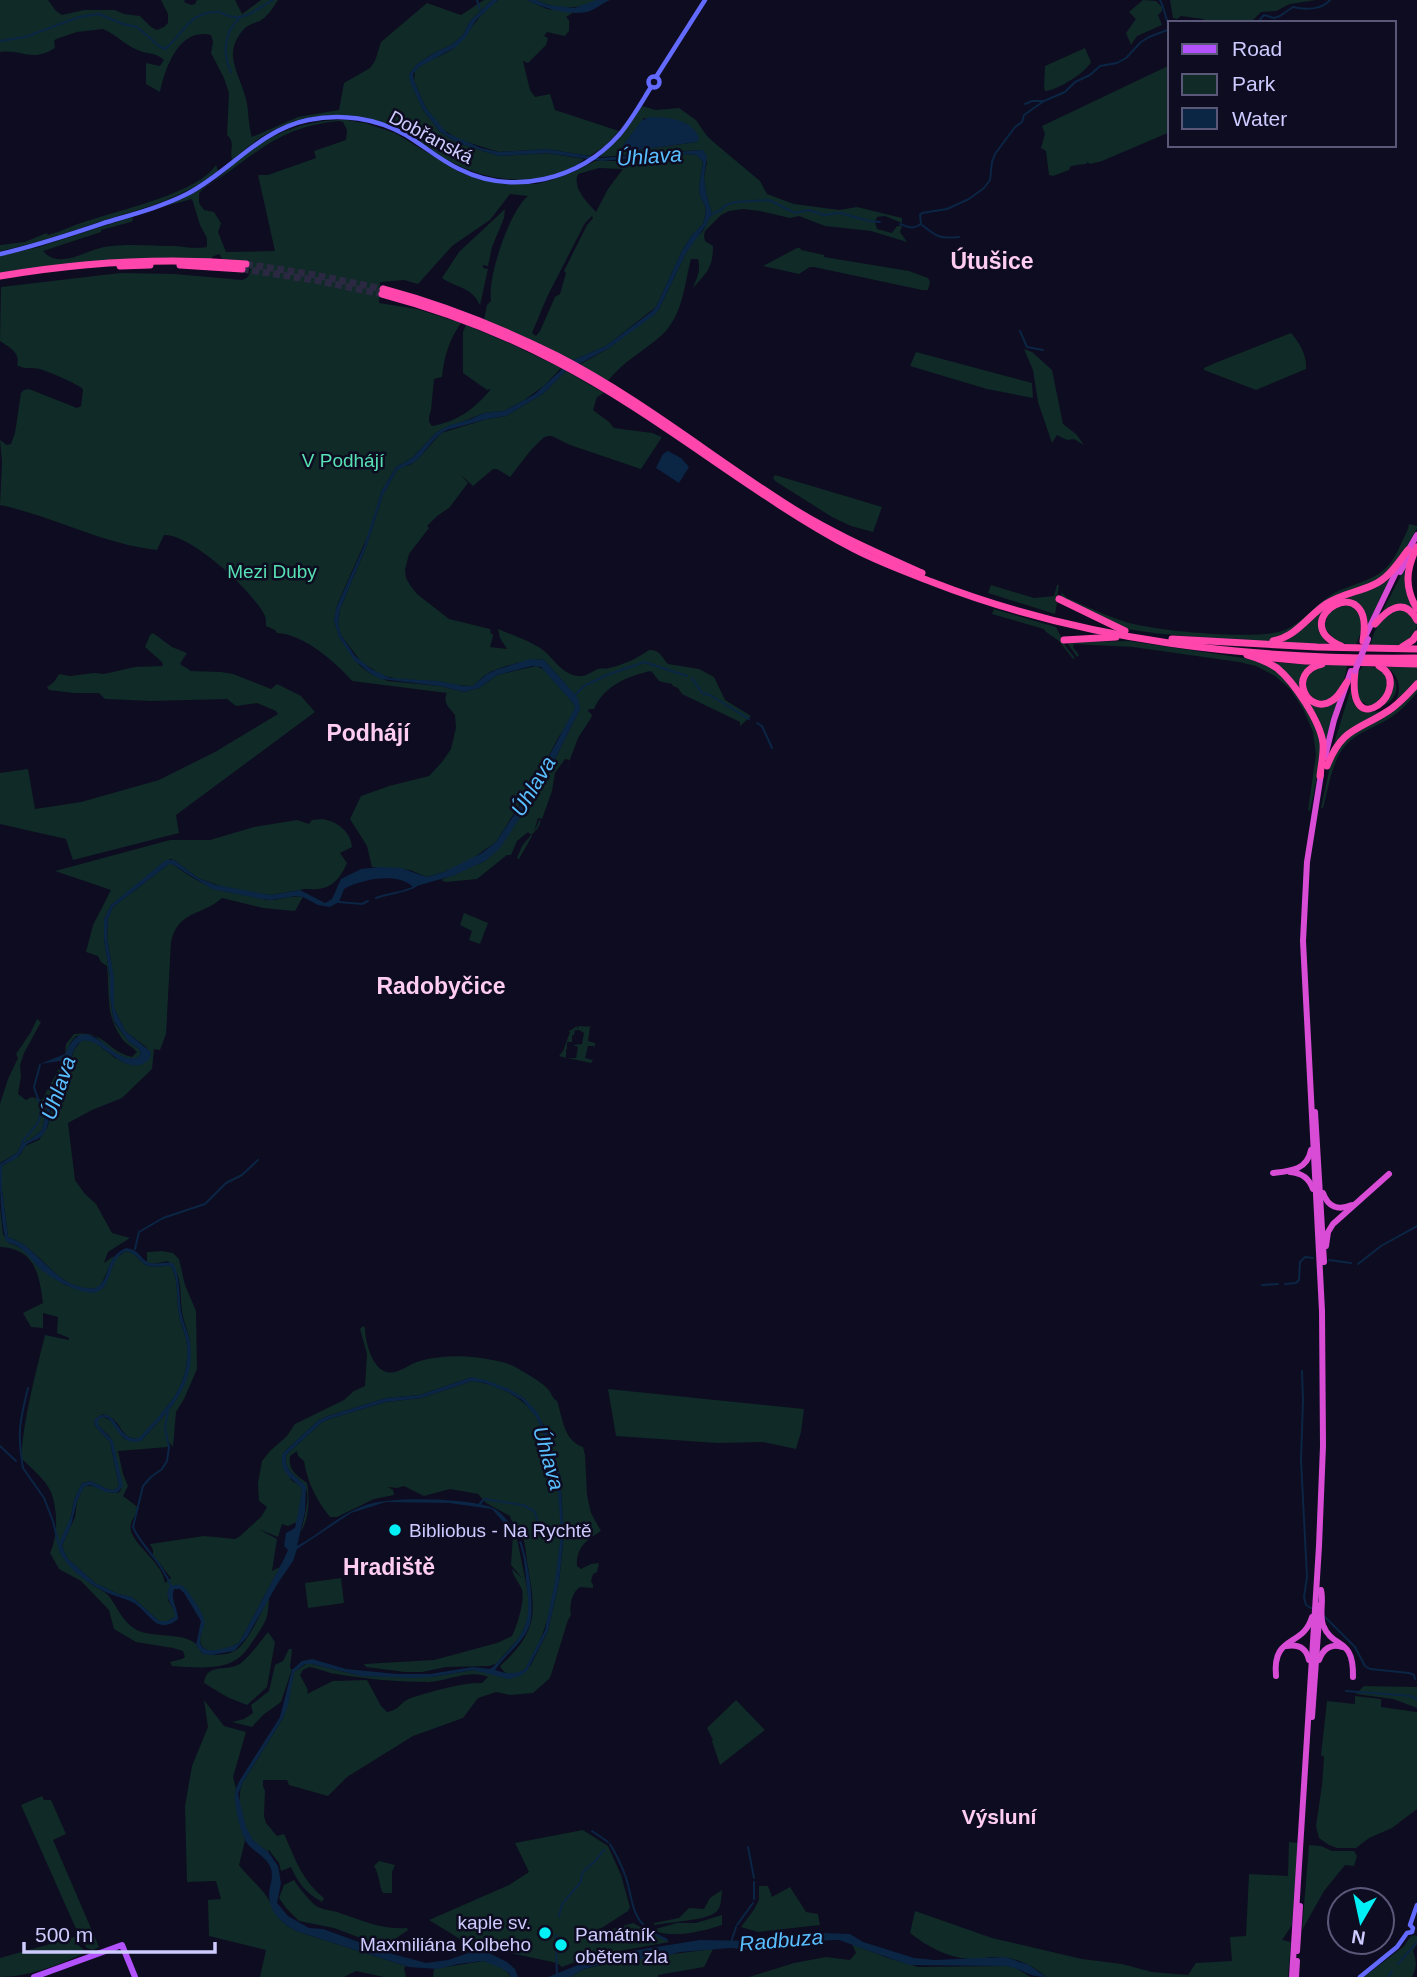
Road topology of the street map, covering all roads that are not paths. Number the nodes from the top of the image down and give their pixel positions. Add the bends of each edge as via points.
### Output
1 (705, 0) edge
2 (0, 254) edge
3 (244, 267) tunnel mouth
4 (0, 278) edge
5 (383, 292) tunnel mouth
6 (1417, 535) edge
7 (1417, 545) edge
8 (1408, 550) junction
9 (1059, 599) dead end
10 (1417, 608) edge
11 (1417, 620) edge
12 (1375, 624) junction
13 (1124, 634) junction
14 (1417, 634) edge
15 (1172, 639) junction
16 (1065, 640) dead end
17 (1366, 640) junction
18 (1235, 642) junction
19 (1348, 648) junction
20 (1215, 649) junction
21 (1391, 649) junction
22 (1417, 653) edge
23 (1244, 655) junction
24 (1329, 662) junction
25 (1368, 663) junction
26 (1417, 664) edge
27 (1353, 671) junction
28 (1347, 682) junction
29 (1417, 684) edge
30 (1327, 766) junction
31 (1321, 776) junction
32 (1312, 1134) junction
33 (1289, 1171) junction
34 (1273, 1173) dead end
35 (1389, 1174) dead end
36 (1319, 1175) junction
37 (1357, 1202) junction
38 (1316, 1208) junction
39 (1324, 1265) junction
40 (1321, 1590) junction
41 (1316, 1600) junction
42 (1284, 1646) junction
43 (1347, 1650) junction
44 (1276, 1676) dead end
45 (1353, 1677) dead end
46 (1315, 1681) junction
47 (1308, 1711) junction
48 (1417, 1905) edge
49 (34, 1977) edge
50 (135, 1977) edge
51 (1294, 1977) edge
52 (1360, 1977) edge

1 - 2 main road, Dobřanská via 656,78 649,79 651,87 611,144 590,160 544,180 486,179 461,170 388,127 354,118 320,118 271,134 212,179 165,204
3 - 4 highway via 138,261 82,264
5 - 13 highway via 455,315 607,388 782,508 856,551 994,604 1063,624
6 - 8 highway
7 - 10 highway via 1407,582
7 - 12 highway
8 - 17 highway
8 - 18 highway via 1379,582 1329,602 1289,636 1268,642
9 - 13 highway
11 - 12 highway via 1397,607
12 - 17 highway
13 - 15 highway
13 - 16 highway
13 - 20 highway
14 - 21 highway via 1408,644
15 - 18 highway
15 - 22 highway via 1300,651
17 - 19 highway via 1361,611 1347,603 1332,605 1323,616 1323,631
17 - 27 highway, bridge
18 - 19 highway
19 - 21 highway
20 - 22 highway via 1324,657
20 - 23 highway
21 - 22 highway
23 - 24 highway
23 - 31 highway via 1275,667 1307,708 1322,738
24 - 25 highway
24 - 28 highway via 1307,672 1302,682 1305,695 1314,702 1327,703
25 - 26 highway
25 - 27 highway via 1388,670 1395,679 1396,694 1387,706 1372,709 1362,704 1355,693
27 - 28 highway
27 - 30 highway
28 - 31 highway
29 - 30 highway via 1390,709 1344,737
30 - 36 highway via 1315,829 1308,910
31 - 32 highway via 1304,910
32 - 33 highway via 1308,1160
32 - 38 highway
33 - 34 highway
33 - 38 highway via 1309,1181
35 - 37 highway
36 - 37 highway via 1329,1205 1341,1209
36 - 39 highway
37 - 39 highway via 1328,1232
38 - 41 highway via 1324,1399
39 - 40 highway via 1328,1423
40 - 43 highway via 1324,1627
40 - 46 highway
41 - 42 highway via 1307,1629
41 - 47 highway
42 - 44 highway via 1276,1656
42 - 47 highway via 1297,1645 1308,1656
43 - 45 highway
43 - 46 highway via 1325,1649
46 - 51 highway
47 - 51 highway
48 - 52 main road via 1397,1947
49 - 50 main road via 122,1945

